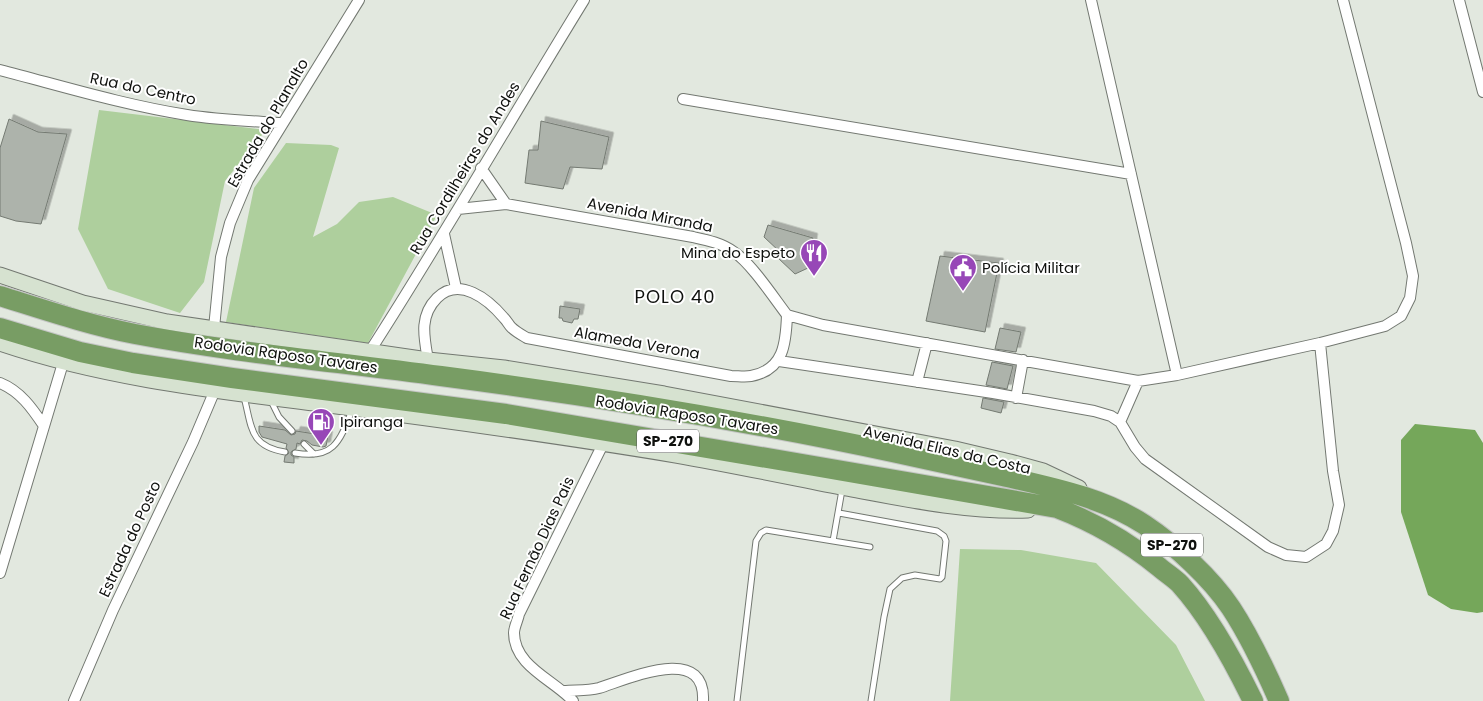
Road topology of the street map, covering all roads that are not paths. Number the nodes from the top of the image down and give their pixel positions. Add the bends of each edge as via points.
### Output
1 (358, 0) edge
2 (584, 0) edge
3 (1091, 0) edge
4 (1343, 0) edge
5 (1459, 0) edge
6 (0, 70) edge
7 (1483, 92) edge
8 (683, 99) dead end
9 (282, 123) junction
10 (481, 168) junction
11 (1131, 174) junction
12 (506, 204) junction
13 (458, 209) junction
14 (444, 234) junction
15 (0, 275) edge
16 (456, 288) junction
17 (0, 296) edge
18 (787, 316) junction
19 (0, 328) edge
20 (214, 328) junction
21 (0, 343) edge
22 (927, 343) junction
23 (1320, 343) junction
24 (370, 351) junction
25 (428, 360) junction
26 (1023, 360) junction
27 (779, 361) junction
28 (64, 362) junction
29 (1178, 376) junction
30 (1138, 381) junction
31 (0, 382) edge
32 (918, 382) junction
33 (215, 390) junction
34 (244, 394) junction
35 (270, 397) junction
36 (1016, 398) junction
37 (352, 408) junction
38 (1120, 422) junction
39 (44, 426) junction
40 (292, 431) dead end
41 (304, 444) dead end
42 (603, 444) junction
43 (285, 452) dead end
44 (295, 453) dead end
45 (314, 454) junction
46 (842, 487) junction
47 (1113, 507) junction
48 (1057, 508) junction
49 (839, 513) junction
50 (833, 541) junction
51 (870, 547) dead end
52 (0, 573) edge
53 (564, 691) junction
54 (74, 701) edge
55 (573, 701) edge
56 (703, 701) edge
57 (737, 701) edge
58 (871, 701) edge
59 (1253, 701) edge
60 (1279, 701) edge

1 - 9 street, Estrada do Planalto
2 - 10 street, Rua Cordilheiras do Andes
3 - 11 street
4 - 23 street via 1413,276 1410,298 1401,316 1385,326
5 - 7 street
6 - 9 street, Rua do Centro via 186,114
8 - 11 street
9 - 20 street, Estrada do Planalto via 248,180 230,223 221,257
10 - 12 street
10 - 13 street, Rua Cordilheiras do Andes
11 - 29 street
12 - 13 street, Avenida Miranda
12 - 18 street, Avenida Miranda via 716,243 734,252 748,266
13 - 14 street, Rua Cordilheiras do Andes
14 - 16 street
14 - 24 street, Rua Cordilheiras do Andes
15 - 20 main road, Avenida Elias da Costa via 114,311
16 - 25 street via 442,293 430,304 424,318
16 - 27 street, Alameda Verona via 481,297 511,327 528,338 732,376 751,376
17 - 47 highway, Rodovia Raposo Tavares / SP-270 via 74,320 134,334 492,383 778,430 1041,484
18 - 22 street
18 - 27 street via 786,339
19 - 48 highway, Rodovia Raposo Tavares / SP-270 via 80,352 133,363 506,414
20 - 24 main road, Avenida Elias da Costa
21 - 28 main road
22 - 26 street
22 - 32 street
23 - 29 street
23 - 38 street via 1338,505 1333,532 1326,544 1306,557 1286,555 1268,547 1145,459
24 - 25 main road, Avenida Elias da Costa
25 - 47 main road, Avenida Elias da Costa via 504,368 664,394 955,448 1043,471
26 - 30 street
26 - 36 street
27 - 32 street
28 - 33 main road
28 - 39 street
29 - 30 street
30 - 38 street
31 - 39 street via 22,397
32 - 36 street
33 - 34 main road
33 - 54 street, Estrada do Posto
34 - 35 main road
34 - 43 lane via 256,438 264,446
35 - 37 main road
35 - 40 lane via 279,417
36 - 38 street via 1094,411
37 - 42 main road
37 - 45 lane via 343,433 334,446 326,452
39 - 52 street
41 - 45 lane
42 - 46 main road
42 - 53 street, Rua Fernão Dias Pais via 519,614 514,632 516,648 527,665
44 - 45 lane
46 - 48 main road via 956,506 1019,510
46 - 49 lane
47 - 60 highway, Rodovia Raposo Tavares / SP-270 via 1171,544 1228,604 1249,638
48 - 59 highway, Rodovia Raposo Tavares / SP-270 via 1112,533 1180,584 1214,630
49 - 50 lane
49 - 58 lane via 937,531 946,541 940,579 915,575 902,578 890,589
50 - 51 lane
50 - 57 lane via 766,530 756,541
53 - 55 street, Rua Fernão Dias Pais
53 - 56 street via 596,688 674,668 689,670 699,679

